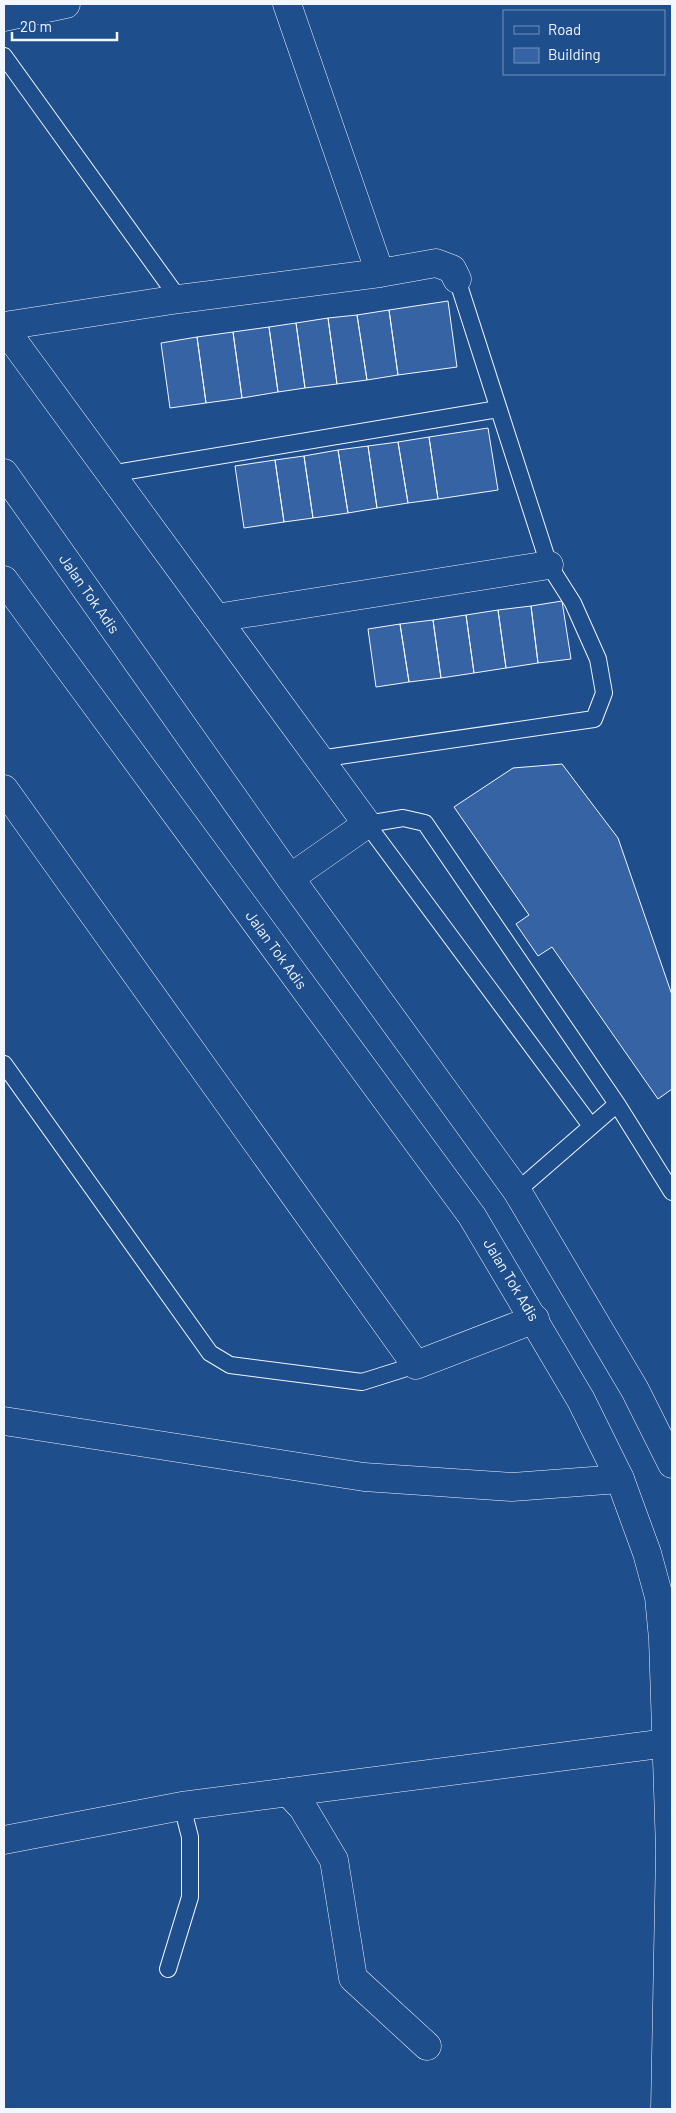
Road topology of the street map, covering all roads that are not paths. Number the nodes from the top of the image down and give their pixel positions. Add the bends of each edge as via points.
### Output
1 (66, 4) edge
2 (287, 4) edge
3 (4, 17) edge
4 (4, 56) edge
5 (380, 273) junction
6 (457, 279) joint
7 (179, 300) junction
8 (4, 327) edge
9 (498, 409) junction
10 (4, 473) edge
11 (110, 474) junction
12 (549, 566) junction
13 (4, 580) edge
14 (216, 618) junction
15 (319, 759) junction
16 (4, 789) edge
17 (367, 824) junction
18 (290, 878) junction
19 (4, 1064) edge
20 (617, 1104) junction
21 (591, 1126) junction
22 (517, 1191) junction
23 (672, 1192) edge
24 (535, 1319) junction
25 (416, 1365) junction
26 (4, 1421) edge
27 (672, 1464) edge
28 (620, 1479) junction
29 (667, 1743) junction
30 (288, 1792) junction
31 (182, 1806) junction
32 (4, 1840) edge
33 (168, 1969) dead end
34 (427, 2046) dead end
35 (665, 2109) edge

1 - 3 street
2 - 5 street
4 - 7 lane
5 - 6 street via 436,263 452,270
5 - 7 street
6 - 9 lane
7 - 8 street
8 - 11 street
9 - 11 lane
9 - 12 lane
10 - 18 street, Jalan Tok Adis
11 - 14 street
12 - 14 street
12 - 15 lane via 574,603 598,659 604,693 594,719
13 - 24 street, Jalan Tok Adis via 472,1216
14 - 15 street
15 - 17 street
16 - 25 street
17 - 18 street
17 - 20 lane via 403,818 424,823
17 - 21 lane
18 - 22 street, Jalan Tok Adis
19 - 25 lane via 210,1353 230,1365 362,1382
20 - 21 lane
20 - 23 lane
21 - 22 lane
22 - 27 street, Jalan Tok Adis via 635,1390
24 - 25 street
24 - 28 street, Jalan Tok Adis via 581,1400
26 - 28 street via 364,1477 512,1487
28 - 29 street, Jalan Tok Adis via 659,1597
29 - 30 street
29 - 35 street, Jalan Tok Adis via 670,1850
30 - 31 street
30 - 34 street via 303,1808 334,1860 353,1978
31 - 32 street
31 - 33 lane via 190,1837 190,1898

